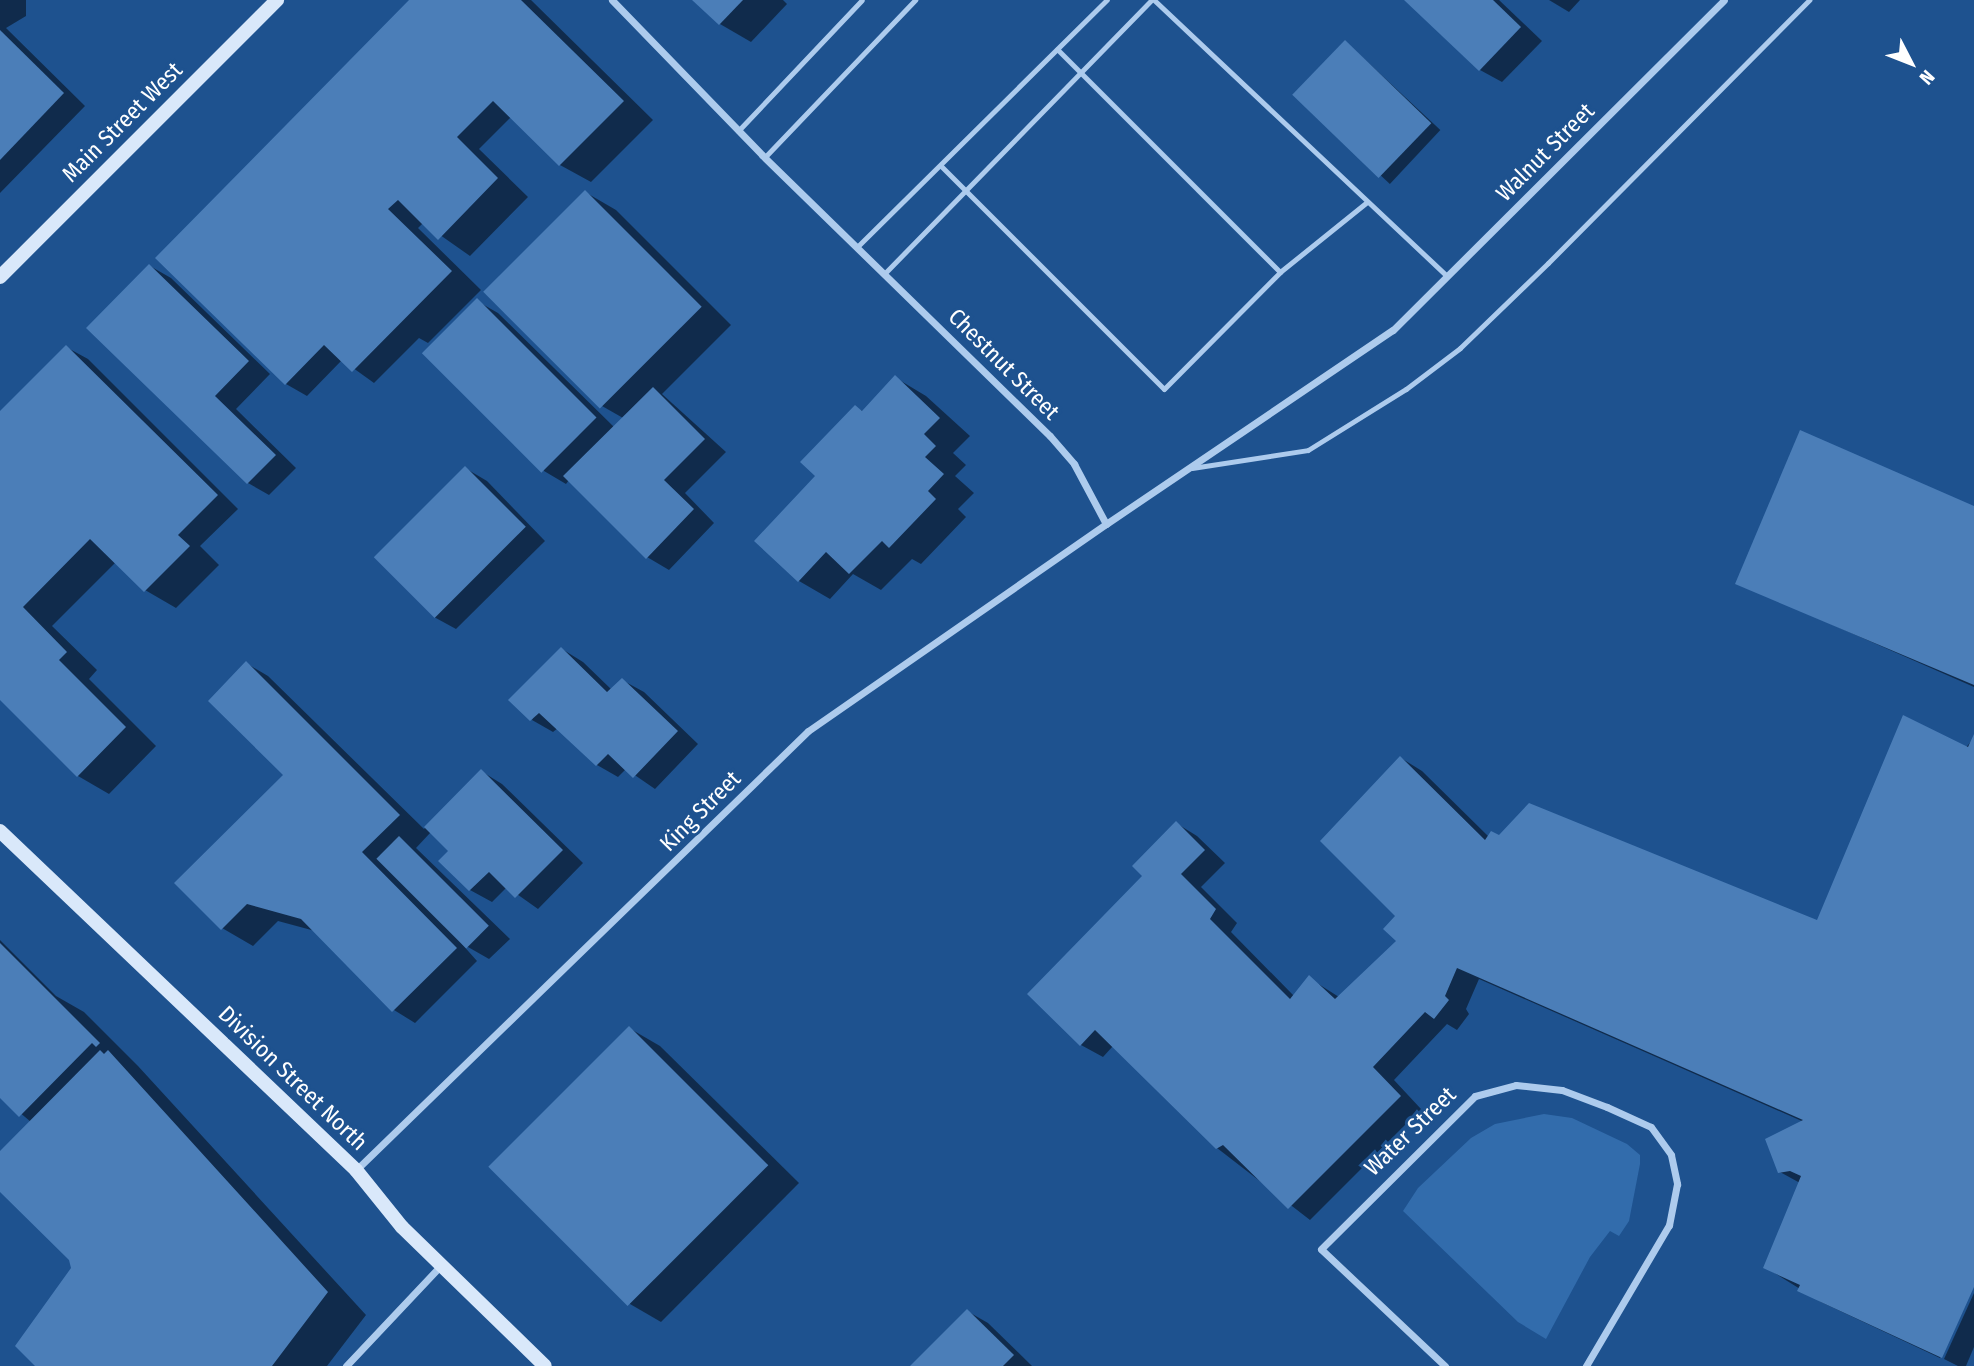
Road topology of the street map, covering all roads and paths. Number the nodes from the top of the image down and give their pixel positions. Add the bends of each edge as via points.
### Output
1 (277, 0) edge
2 (612, 0) edge
3 (862, 0) edge
4 (915, 0) edge
5 (1107, 0) edge
6 (1153, 0) edge
7 (1724, 0) edge
8 (1809, 0) edge
9 (1057, 49) junction
10 (1081, 71) junction
11 (738, 131) junction
12 (764, 158) junction
13 (941, 166) junction
14 (965, 191) junction
15 (1367, 202) junction
16 (858, 246) junction
17 (1280, 272) junction
18 (885, 273) junction
19 (0, 276) edge
20 (1447, 276) junction
21 (1192, 468) junction
22 (1106, 524) junction
23 (0, 831) edge
24 (356, 1170) junction
25 (443, 1264) junction
26 (346, 1366) edge
27 (545, 1366) edge
28 (1445, 1366) edge
29 (1586, 1366) edge

1 - 19 main road, Main Street West
2 - 11 street, Chestnut Street
3 - 11 lane
4 - 12 lane
5 - 9 lane
6 - 10 lane
6 - 15 lane
7 - 20 street, Walnut Street
8 - 21 lane via 1460,348 1406,389 1308,450
9 - 10 lane
9 - 13 lane
10 - 14 lane
10 - 17 lane
11 - 12 street, Chestnut Street
12 - 16 street, Chestnut Street
13 - 14 lane
13 - 16 lane
14 - 17 lane via 1164,389
14 - 18 lane
15 - 17 lane
15 - 20 lane
16 - 18 street, Chestnut Street
18 - 22 street, Chestnut Street via 1074,464
20 - 21 street, Walnut Street via 1393,330
21 - 22 street
22 - 24 street, King Street via 808,731
23 - 24 main road, Division Street North
24 - 25 main road, Division Street North via 402,1227
25 - 26 street
25 - 27 main road, Division Street North
28 - 29 street, Water Street via 1321,1249 1475,1096 1516,1084 1562,1090 1651,1127 1671,1155 1677,1184 1669,1225

